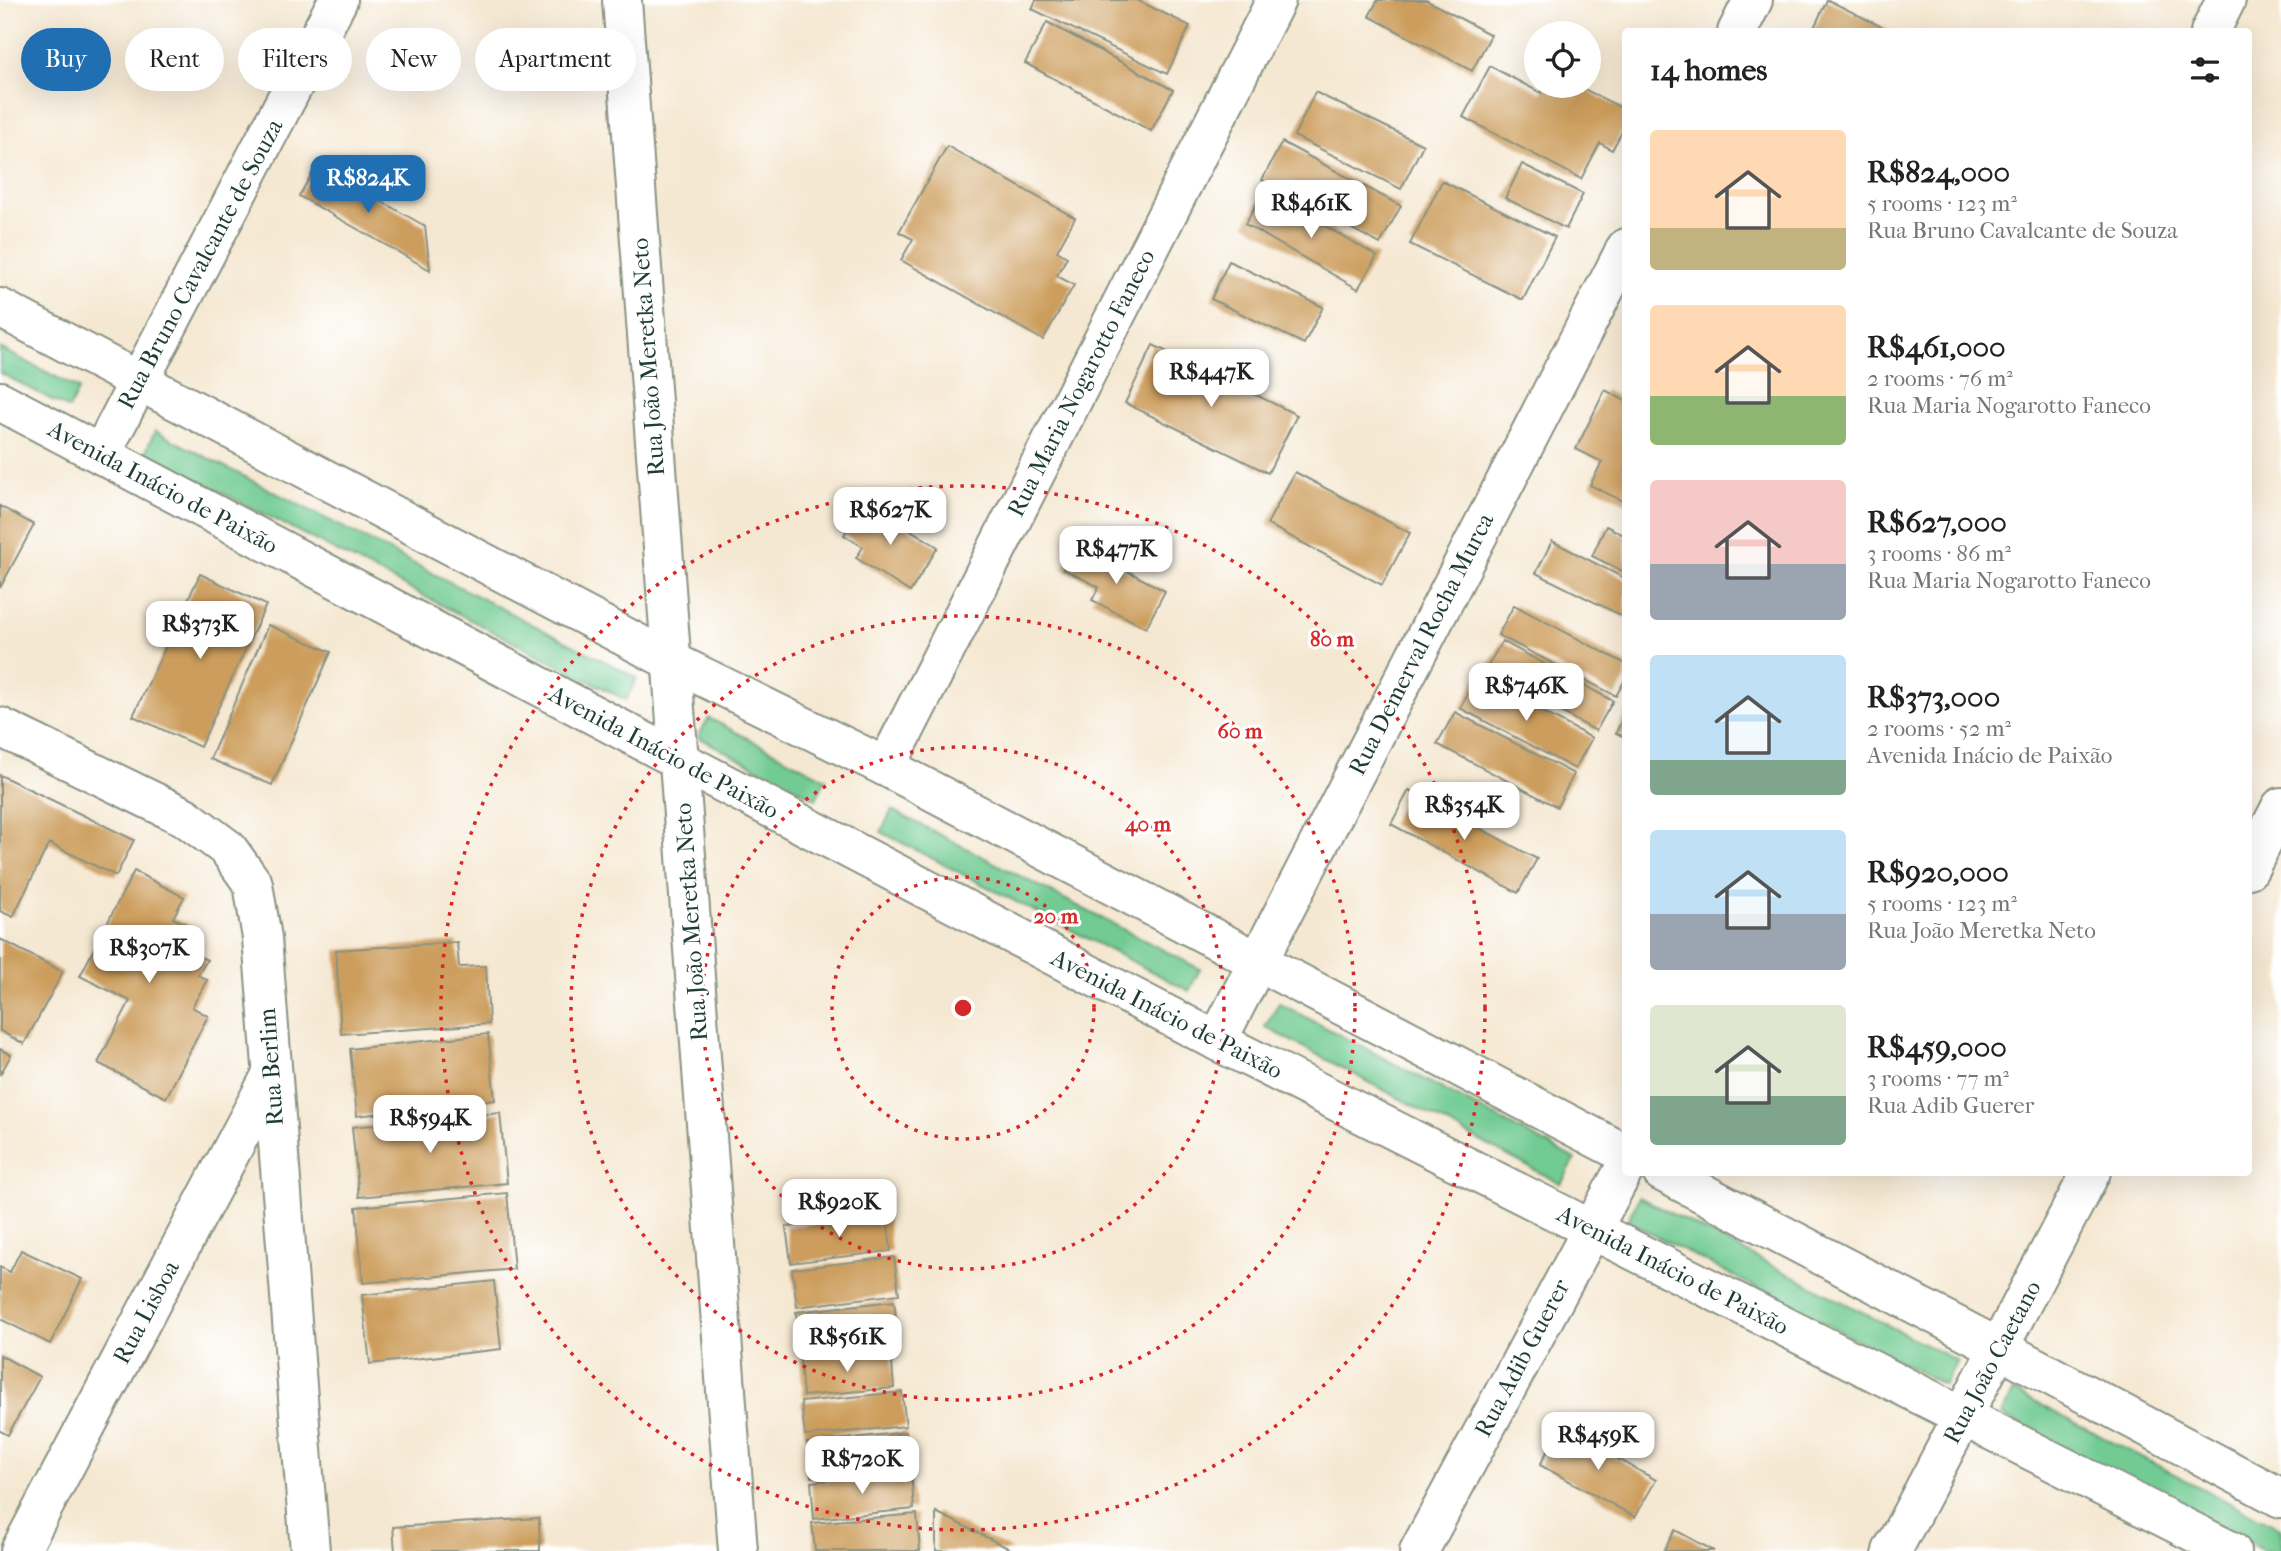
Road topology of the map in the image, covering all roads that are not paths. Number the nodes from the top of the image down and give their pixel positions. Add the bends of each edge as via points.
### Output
1 (338, 0) edge
2 (622, 0) edge
3 (1276, 0) edge
4 (1753, 0) edge
5 (2226, 0) edge
6 (1739, 28) edge
7 (2212, 28) edge
8 (1622, 256) edge
9 (0, 308) edge
10 (139, 382) junction
11 (0, 401) edge
12 (100, 454) junction
13 (671, 661) junction
14 (0, 727) edge
15 (679, 760) junction
16 (886, 767) junction
17 (2281, 807) edge
18 (2252, 863) edge
19 (1258, 961) junction
20 (1217, 1041) junction
21 (272, 1074) junction
22 (1622, 1151) edge
23 (1622, 1173) edge
24 (1670, 1176) edge
25 (2089, 1176) edge
26 (1590, 1229) junction
27 (1999, 1348) junction
28 (1964, 1416) junction
29 (2281, 1498) edge
30 (20, 1551) edge
31 (310, 1551) edge
32 (737, 1551) edge
33 (1419, 1551) edge
34 (1892, 1551) edge
35 (2231, 1551) edge

1 - 10 street, Rua Bruno Cavalcante de Souza
2 - 13 street, Rua João Meretka Neto
3 - 16 street, Rua Maria Nogarotto Faneco
4 - 6 street
5 - 7 street
8 - 19 street, Rua Demerval Rocha Murca
9 - 10 street
10 - 12 street, Rua Bruno Cavalcante de Souza
10 - 13 street
11 - 12 street, Avenida Inácio de Paixão
12 - 15 street, Avenida Inácio de Paixão
13 - 15 street, Rua João Meretka Neto
13 - 16 street
14 - 21 street, Rua Berlim via 185,817 228,849 253,884 262,938
15 - 20 street, Avenida Inácio de Paixão
15 - 32 street, Rua João Meretka Neto
16 - 19 street
17 - 18 street
19 - 20 street, Rua Demerval Rocha Murca
19 - 22 street
20 - 26 street, Avenida Inácio de Paixão
21 - 30 street, Rua Lisboa
21 - 31 street, Rua Berlim
23 - 26 street, Rua Adib Guerer
24 - 27 street
25 - 27 street, Rua João Caetano
26 - 28 street, Avenida Inácio de Paixão
26 - 33 street, Rua Adib Guerer
27 - 28 street, Rua João Caetano
27 - 29 street
28 - 34 street, Rua João Caetano
28 - 35 street, Avenida Inácio de Paixão

